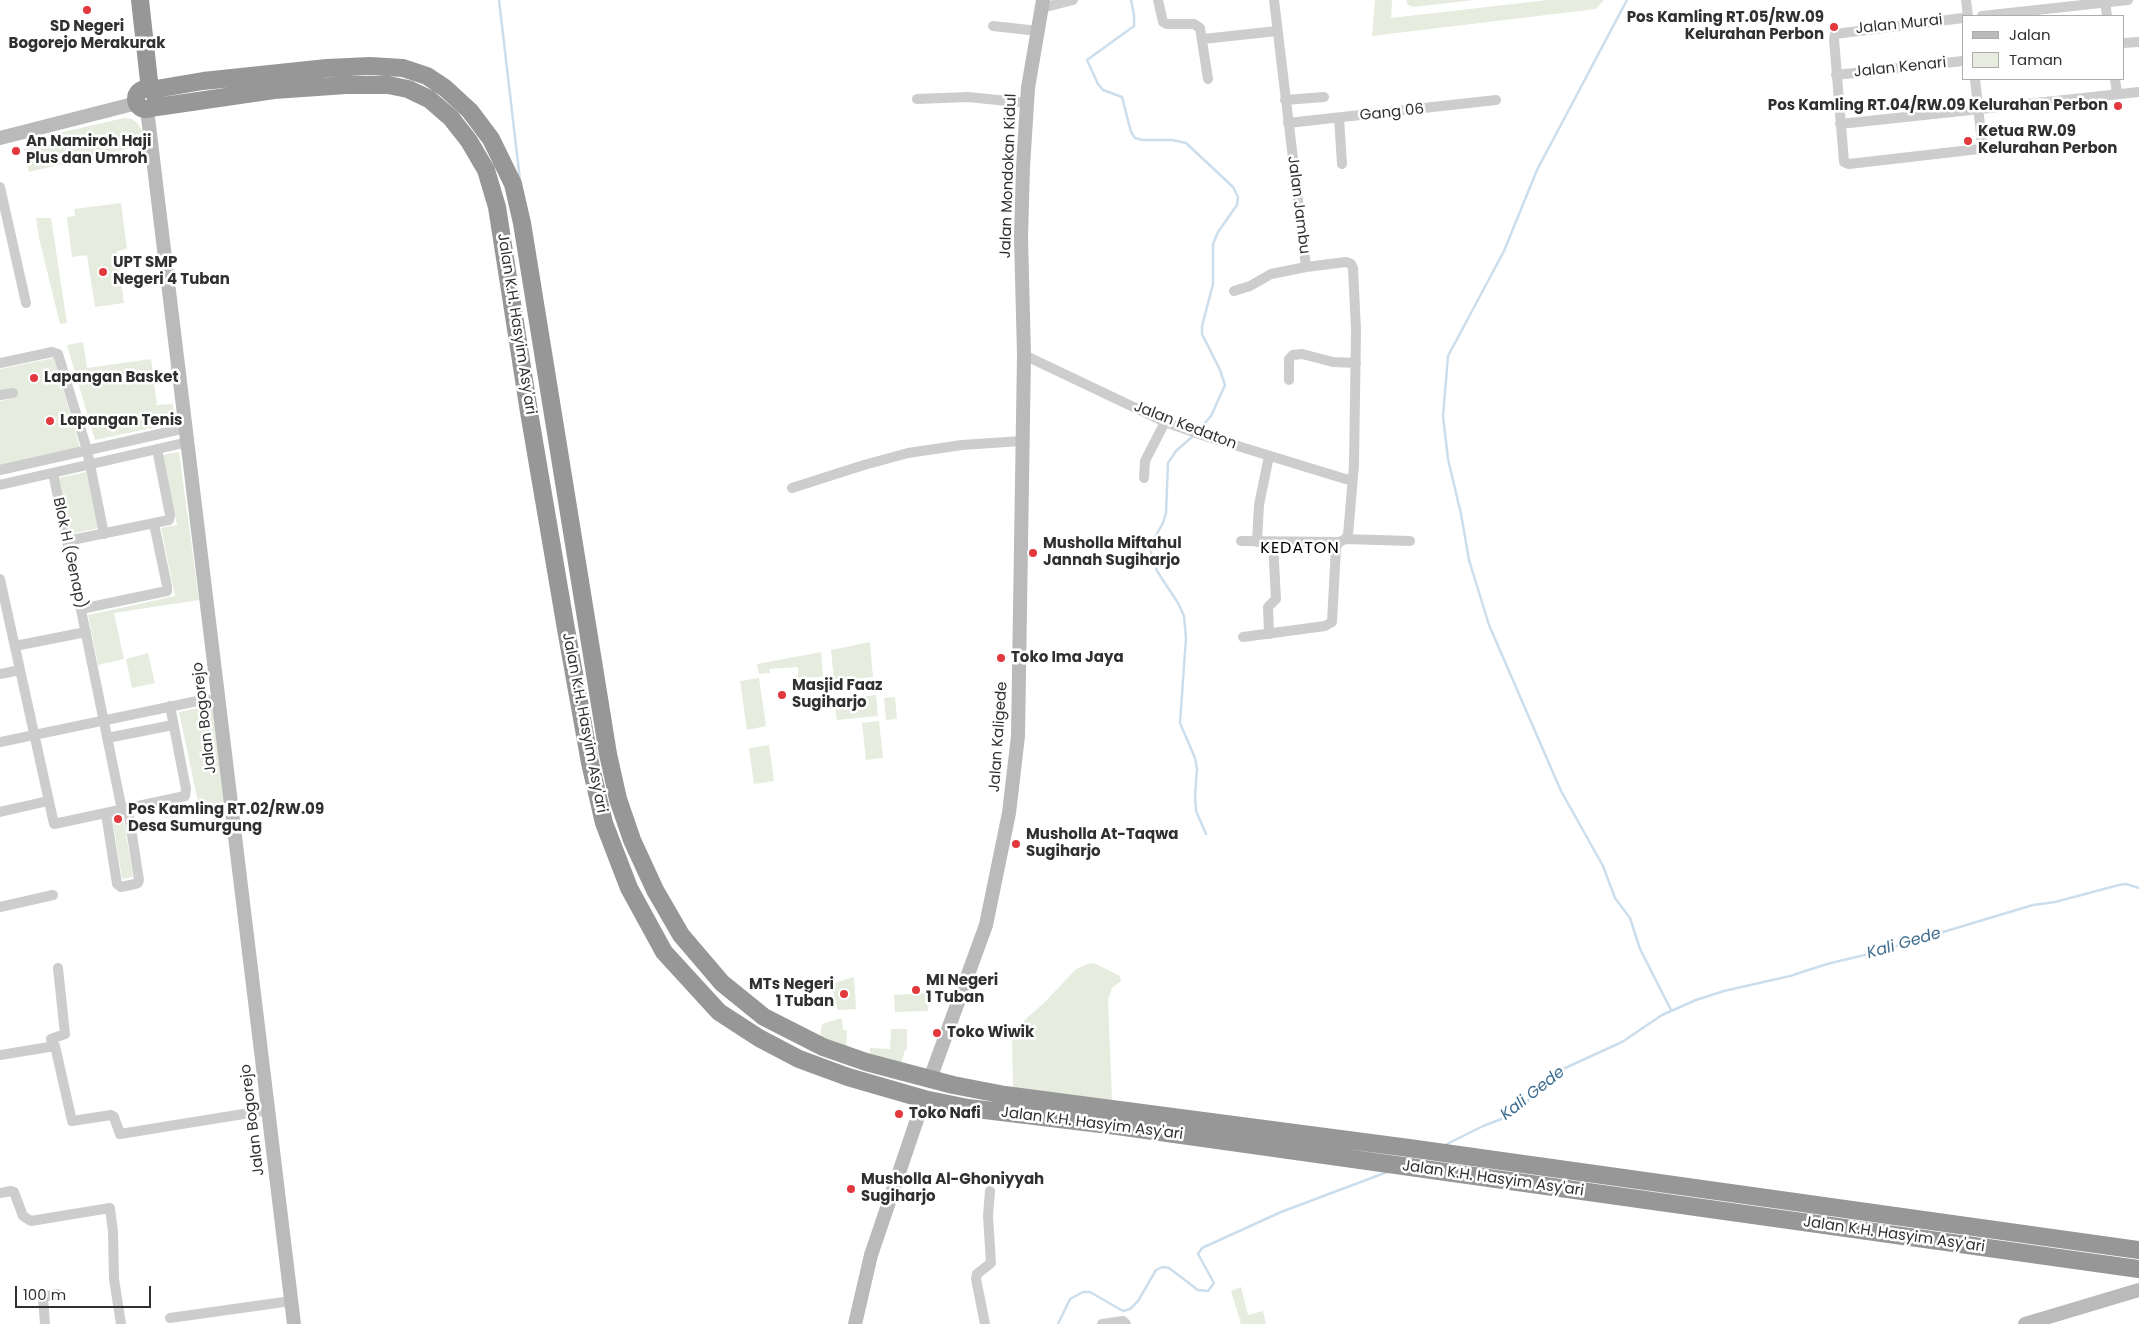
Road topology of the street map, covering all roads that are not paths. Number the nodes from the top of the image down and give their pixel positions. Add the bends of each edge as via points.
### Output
1 (129, 0) edge
2 (140, 0) edge
3 (1073, 0) edge
4 (1158, 0) edge
5 (1274, 0) edge
6 (1966, 0) edge
7 (2128, 0) edge
8 (2106, 1) edge
9 (1043, 4) edge
10 (1968, 15) edge
11 (1990, 15) edge
12 (2107, 15) edge
13 (1962, 18) edge
14 (993, 26) dead end
15 (1038, 31) junction
16 (1277, 31) junction
17 (1203, 39) junction
18 (2139, 42) edge
19 (2124, 44) edge
20 (1962, 61) edge
21 (1836, 75) junction
22 (1208, 79) dead end
23 (1975, 80) edge
24 (2115, 80) edge
25 (2139, 92) edge
26 (2117, 94) junction
27 (1324, 96) dead end
28 (917, 99) dead end
29 (1285, 100) junction
30 (1496, 100) dead end
31 (145, 101) junction
32 (1027, 103) junction
33 (1978, 109) junction
34 (1339, 118) junction
35 (478, 121) junction
36 (1288, 123) junction
37 (1840, 124) junction
38 (462, 132) junction
39 (0, 138) edge
40 (1342, 164) dead end
41 (0, 187) edge
42 (1306, 267) junction
43 (1234, 291) dead end
44 (26, 304) dead end
45 (1024, 354) junction
46 (0, 363) edge
47 (1356, 363) junction
48 (1289, 380) dead end
49 (13, 393) dead end
50 (0, 395) edge
51 (1165, 422) junction
52 (187, 435) junction
53 (1022, 441) junction
54 (157, 449) junction
55 (87, 450) junction
56 (1269, 456) junction
57 (90, 464) junction
58 (0, 470) edge
59 (53, 473) junction
60 (1144, 478) dead end
61 (1352, 481) junction
62 (0, 485) edge
63 (792, 488) dead end
64 (568, 509) junction
65 (154, 524) junction
66 (104, 534) junction
67 (67, 541) junction
68 (1241, 541) dead end
69 (1342, 541) junction
70 (1410, 541) dead end
71 (1257, 542) junction
72 (1273, 543) junction
73 (0, 579) edge
74 (81, 609) junction
75 (5, 627) edge
76 (566, 629) junction
77 (86, 632) junction
78 (1269, 634) junction
79 (1243, 637) dead end
80 (15, 646) junction
81 (592, 652) junction
82 (20, 670) junction
83 (0, 674) edge
84 (207, 698) dead end
85 (170, 706) junction
86 (104, 720) junction
87 (173, 725) junction
88 (34, 735) junction
89 (107, 738) junction
90 (0, 742) edge
91 (590, 763) junction
92 (48, 801) junction
93 (125, 810) junction
94 (0, 812) edge
95 (106, 814) junction
96 (53, 895) dead end
97 (0, 907) edge
98 (58, 968) dead end
99 (52, 1046) junction
100 (0, 1055) edge
101 (930, 1079) junction
102 (1029, 1098) junction
103 (924, 1099) junction
104 (268, 1110) junction
105 (1138, 1129) junction
106 (990, 1190) dead end
107 (0, 1193) edge
108 (1858, 1210) junction
109 (1968, 1245) junction
110 (2139, 1250) edge
111 (2139, 1269) edge
112 (2139, 1290) edge
113 (58, 1294) dead end
114 (292, 1301) junction
115 (170, 1318) dead end
116 (45, 1324) edge
117 (121, 1324) edge
118 (294, 1324) edge
119 (855, 1324) edge
120 (985, 1324) edge
121 (1102, 1324) edge
122 (1126, 1324) edge
123 (2025, 1324) edge

1 - 31 highway
2 - 31 highway
3 - 9 street
4 - 17 street via 1163,22 1196,24
5 - 16 street, Jalan Jambu
6 - 10 street
7 - 8 street
8 - 11 street
8 - 12 street
9 - 15 street, Jalan Mondokan Kidul
13 - 21 street, Jalan Murai via 1835,34
14 - 15 street
15 - 32 street, Jalan Mondokan Kidul
16 - 17 street
16 - 29 street, Jalan Jambu
17 - 22 street
18 - 19 street
20 - 21 street, Jalan Kenari
21 - 37 street
23 - 33 street
24 - 26 street
25 - 26 street
26 - 33 street
27 - 29 street
28 - 32 street via 968,97
29 - 36 street, Jalan Jambu
30 - 34 street, Gang 06
31 - 35 highway, Jalan K.H. Hasyim Asy'ari via 203,81 327,68 392,67 419,72 436,81
31 - 38 highway, Jalan K.H. Hasyim Asy'ari via 378,84 398,86 422,95
31 - 39 street
31 - 52 street, Jalan Bogorejo
32 - 45 street, Jalan Mondokan Kidul via 1021,237
33 - 37 street
33 - 37 street via 1982,146 1977,150 1847,164 1843,160
34 - 36 street, Gang 06
34 - 40 street
35 - 38 highway
35 - 64 highway, Jalan K.H. Hasyim Asy'ari via 502,160 517,199
36 - 42 street, Jalan Jambu
38 - 76 highway, Jalan K.H. Hasyim Asy'ari via 486,170 497,207
41 - 44 street
42 - 43 street via 1271,274
42 - 47 street, Jalan Jambu via 1346,262 1352,266
45 - 51 street, Jalan Kedaton
45 - 53 street, Jalan Kaligede
46 - 55 street via 57,353
47 - 48 street via 1293,355 1289,359
47 - 61 street, Jalan Jambu
49 - 50 street
51 - 56 street, Jalan Kedaton
51 - 60 street via 1145,461
52 - 54 street
52 - 55 street
52 - 104 street, Jalan Bogorejo
53 - 63 street via 908,453
53 - 101 street, Jalan Kaligede via 1018,736 1009,813 986,925
54 - 57 street
54 - 65 street via 170,517
55 - 57 street
55 - 58 street
56 - 61 street, Jalan Kedaton
56 - 71 street via 1259,505
57 - 59 street
57 - 66 street
59 - 62 street
59 - 67 street, Blok H (Genap)
61 - 69 street, Jalan Jambu via 1351,511
64 - 76 highway via 562,528 579,634 572,636
64 - 81 highway, Jalan K.H. Hasyim Asy'ari
65 - 66 street
65 - 74 street via 167,591
66 - 67 street
67 - 74 street, Blok H (Genap)
68 - 71 street
69 - 70 street
69 - 72 street
69 - 78 street, Jalan Jambu via 1336,548 1332,622 1325,626
71 - 72 street
72 - 78 street via 1276,599 1268,607
73 - 75 street
74 - 77 street, Blok H (Genap)
75 - 80 street
76 - 91 highway, Jalan K.H. Hasyim Asy'ari
77 - 80 street
77 - 86 street, Blok H (Genap)
78 - 79 street
80 - 82 street
81 - 91 highway via 587,642 581,643 596,745
81 - 101 highway, Jalan K.H. Hasyim Asy'ari via 610,763 624,818 654,890 669,918 696,955 740,999 777,1025 844,1055
82 - 83 street
82 - 88 street
84 - 85 street
85 - 86 street
85 - 87 street
86 - 88 street
86 - 89 street, Blok H (Genap)
87 - 89 street
87 - 93 street via 187,794
88 - 90 street
88 - 92 street
89 - 93 street, Blok H (Genap)
91 - 103 highway, Jalan K.H. Hasyim Asy'ari via 604,823 629,888 664,952 704,997 740,1027 798,1059
92 - 94 street
92 - 95 street via 52,822 56,824
93 - 95 street
93 - 95 street, Blok H (Genap) via 139,880 121,887 117,884
96 - 97 street
98 - 99 street via 65,1034 52,1039
99 - 100 street
99 - 104 street via 57,1051 72,1121 110,1115 114,1117 118,1132 123,1134
101 - 102 highway, Jalan K.H. Hasyim Asy'ari
102 - 105 highway via 1044,1108 1145,1120 1146,1127
102 - 108 highway, Jalan K.H. Hasyim Asy'ari
103 - 105 highway, Jalan K.H. Hasyim Asy'ari via 994,1112
103 - 119 street via 871,1255
104 - 114 street, Jalan Bogorejo
105 - 109 highway, Jalan K.H. Hasyim Asy'ari
106 - 120 street via 991,1262 977,1274 976,1279
107 - 117 street via 14,1192 24,1216 31,1220 110,1208 114,1280
108 - 109 highway via 1850,1215 1852,1219 1952,1233
108 - 110 highway, Jalan K.H. Hasyim Asy'ari
109 - 111 highway, Jalan K.H. Hasyim Asy'ari
112 - 123 street
113 - 116 street via 43,1297
114 - 115 street
114 - 118 street, Jalan Bogorejo
121 - 122 street via 1123,1321

